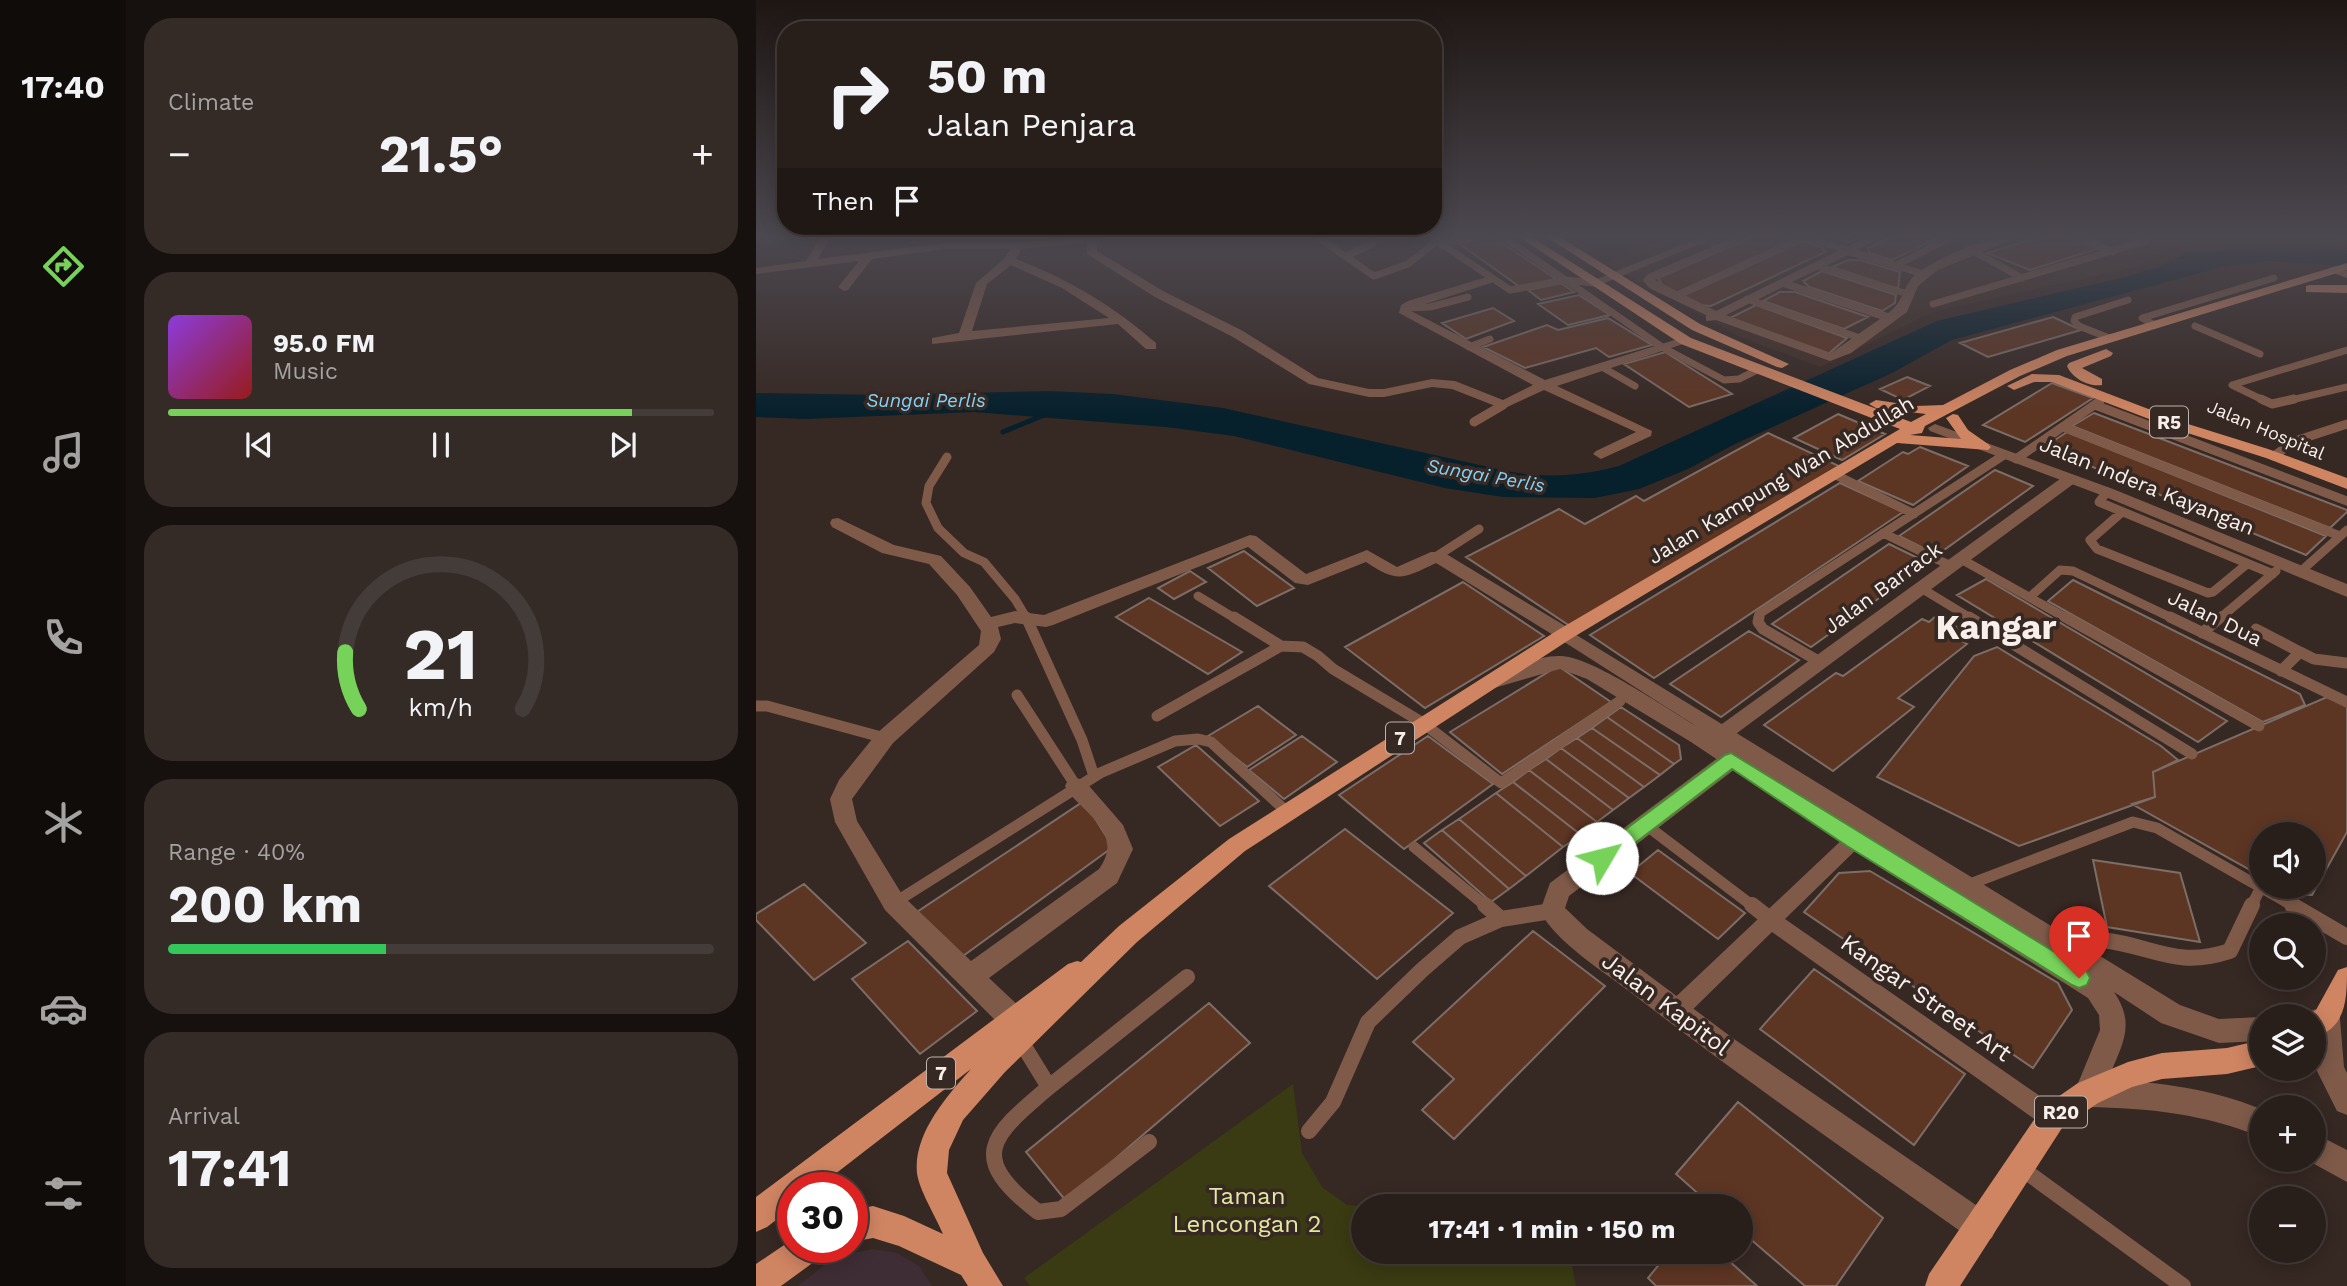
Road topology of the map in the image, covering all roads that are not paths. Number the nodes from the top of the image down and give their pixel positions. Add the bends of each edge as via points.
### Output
1 (978, 294) edge
2 (1080, 294) edge
3 (1158, 294) edge
4 (1447, 294) edge
5 (1586, 294) edge
6 (1611, 294) edge
7 (1644, 294) edge
8 (1672, 294) edge
9 (1680, 294) edge
10 (1758, 294) edge
11 (1816, 294) edge
12 (1908, 294) edge
13 (1967, 294) edge
14 (2221, 294) edge
15 (2263, 294) edge
16 (2294, 294) edge
17 (1676, 296) junction
18 (1468, 297) dead end
19 (1747, 299) junction
20 (2128, 300) dead end
21 (1933, 304) dead end
22 (1405, 308) junction
23 (1714, 315) junction
24 (1886, 317) junction
25 (1123, 320) junction
26 (2155, 325) junction
27 (2195, 326) junction
28 (1696, 327) junction
29 (964, 335) junction
30 (1860, 338) junction
31 (2109, 338) junction
32 (1490, 339) dead end
33 (937, 341) dead end
34 (1686, 341) junction
35 (1151, 346) dead end
36 (2128, 346) junction
37 (1469, 347) junction
38 (1662, 347) junction
39 (1805, 350) junction
40 (2347, 350) edge
41 (2337, 352) junction
42 (2260, 354) dead end
43 (2347, 357) edge
44 (1778, 363) junction
45 (2050, 366) junction
46 (1602, 367) junction
47 (1759, 369) junction
48 (2074, 379) junction
49 (1786, 380) joint
50 (1544, 385) junction
51 (1635, 386) dead end
52 (2347, 387) edge
53 (2100, 401) junction
54 (1870, 402) junction
55 (1503, 405) junction
56 (1849, 406) joint
57 (1953, 413) junction
58 (1474, 422) dead end
59 (2347, 424) edge
60 (1922, 427) junction
61 (2063, 427) junction
62 (1891, 440) junction
63 (1983, 447) junction
64 (1601, 454) dead end
65 (2274, 456) junction
66 (947, 457) dead end
67 (2010, 457) junction
68 (1836, 475) junction
69 (2070, 479) junction
70 (2347, 484) edge
71 (2107, 492) junction
72 (2347, 501) edge
73 (2122, 512) junction
74 (1914, 514) junction
75 (838, 523) dead end
76 (1479, 529) dead end
77 (1883, 533) junction
78 (2344, 533) edge
79 (1437, 555) junction
80 (1956, 563) junction
81 (2246, 564) junction
82 (2286, 570) junction
83 (1921, 588) junction
84 (2345, 591) edge
85 (1198, 596) dead end
86 (2030, 597) junction
87 (1027, 619) junction
88 (987, 624) junction
89 (2256, 629) dead end
90 (2202, 633) junction
91 (1565, 634) junction
92 (1281, 646) junction
93 (2300, 652) junction
94 (1820, 662) junction
95 (2347, 663) edge
96 (2281, 671) junction
97 (1486, 684) junction
98 (1017, 695) dead end
99 (1620, 701) dead end
100 (2347, 704) edge
101 (756, 706) edge
102 (1157, 716) dead end
103 (1423, 723) junction
104 (2259, 726) dead end
105 (1722, 734) junction
106 (885, 738) junction
107 (2192, 754) dead end
108 (1731, 760) junction
109 (1090, 779) junction
110 (1286, 811) junction
111 (1646, 825) junction
112 (1854, 840) junction
113 (1414, 847) dead end
114 (2249, 882) edge
115 (1965, 886) junction
116 (2255, 899) edge
117 (2278, 899) edge
118 (894, 903) junction
119 (1552, 911) junction
120 (1501, 919) junction
121 (1770, 920) junction
122 (2347, 937) edge
123 (2080, 959) junction
124 (970, 977) junction
125 (1187, 977) dead end
126 (2347, 978) edge
127 (2326, 1010) edge
128 (1675, 1012) junction
129 (1016, 1029) junction
130 (2249, 1030) edge
131 (2326, 1053) edge
132 (2249, 1056) edge
133 (1049, 1087) junction
134 (2088, 1093) junction
135 (2347, 1101) edge
136 (2249, 1117) edge
137 (2052, 1118) junction
138 (1310, 1130) dead end
139 (1149, 1142) dead end
140 (2326, 1156) edge
141 (2019, 1167) junction
142 (2347, 1167) edge
143 (756, 1216) edge
144 (868, 1223) edge
145 (1981, 1227) junction
146 (786, 1263) edge
147 (979, 1275) edge
148 (756, 1284) edge
149 (1941, 1286) edge
150 (2183, 1286) edge

1 - 29 street
2 - 25 street
3 - 55 street via 1238,334 1314,381 1369,393 1432,383 1455,385
4 - 22 street
5 - 38 lane
6 - 34 main road
7 - 28 main road
8 - 17 street
9 - 17 lane
10 - 19 street
11 - 24 street
12 - 24 street via 1905,307
13 - 21 lane
14 - 26 lane via 2142,318
15 - 26 main road
16 - 27 main road
17 - 23 street
18 - 22 lane
19 - 23 street
19 - 30 lane
20 - 31 lane via 2074,321
22 - 37 street via 1405,313
23 - 28 street
23 - 39 street
24 - 30 street
25 - 29 street
25 - 35 street
26 - 31 main road
27 - 36 main road
27 - 42 lane
28 - 44 main road
29 - 33 street
30 - 39 street via 1838,356
31 - 36 main road
31 - 45 main road
32 - 37 lane
34 - 38 street
34 - 47 main road
36 - 48 main road via 2074,366
37 - 50 street
38 - 46 street
38 - 47 lane via 1724,380 1739,379
39 - 44 street
40 - 41 lane
41 - 43 lane
41 - 52 lane via 2232,385 2272,404
44 - 54 main road
45 - 48 main road
45 - 57 main road via 2019,371
46 - 50 street
46 - 51 lane
47 - 49 main road
48 - 53 main road, R5
48 - 57 main road, R5 via 2027,379
48 - 65 main road, Jalan Hospital / R5
49 - 56 main road
50 - 55 street
50 - 64 street via 1645,430
53 - 61 lane
53 - 65 main road, R5
53 - 72 lane
54 - 57 main road
54 - 60 main road
55 - 58 lane
56 - 60 main road
57 - 60 main road, Jalan Kampung Wan Abdullah
57 - 63 main road via 1962,433
59 - 65 lane via 2281,447
60 - 62 main road, Jalan Kampung Wan Abdullah / 7
60 - 63 street, Jalan Indera Kayangan
61 - 67 lane
61 - 78 lane
62 - 63 main road via 1932,439
62 - 68 main road, Jalan Kampung Wan Abdullah / 7
63 - 67 street, Jalan Indera Kayangan
65 - 70 main road, Jalan Hospital / R5
66 - 87 lane via 929,486 926,503 938,528 964,554 984,562
67 - 69 street, Jalan Indera Kayangan
67 - 74 lane
68 - 74 lane
68 - 91 main road, Jalan Kampung Wan Abdullah / 7
69 - 71 street, Jalan Indera Kayangan
69 - 80 street, Jalan Barrack
71 - 73 lane via 2099,502
71 - 82 street, Jalan Indera Kayangan
73 - 81 lane
73 - 81 lane via 2090,540 2097,549 2208,593
74 - 77 lane
75 - 88 street via 888,549 935,560
76 - 79 lane
77 - 80 lane
77 - 94 lane via 1757,618 1763,629
78 - 82 lane
79 - 87 street via 1411,569 1393,572 1367,555 1307,580 1250,540 1046,621
79 - 91 street
80 - 83 street, Jalan Barrack
80 - 86 lane
81 - 82 lane
82 - 84 street, Jalan Indera Kayangan
82 - 90 lane
83 - 94 street, Jalan Barrack
83 - 107 lane
85 - 92 lane
86 - 90 lane, Jalan Dua via 2066,569
86 - 104 lane
87 - 88 street
87 - 109 lane via 1082,740
88 - 106 street via 991,639 987,648
89 - 93 lane
90 - 96 lane, Jalan Dua
91 - 97 main road, 7
91 - 105 street
92 - 102 lane
92 - 103 lane via 1303,647
93 - 95 lane via 2314,659
93 - 96 lane
94 - 105 street, Jalan Barrack
96 - 100 lane, Jalan Dua
97 - 103 main road, 7
97 - 108 street via 1542,665 1560,662 1578,667
98 - 109 lane
99 - 103 lane via 1501,783
101 - 106 lane
103 - 110 main road, 7
105 - 115 street
106 - 118 street via 841,799 846,822
108 - 111 street
108 - 112 street
109 - 110 lane via 1156,748 1198,739 1211,742
109 - 118 lane
109 - 124 street via 1118,835 1122,848 1118,862 1108,876
110 - 129 main road, 7 via 1159,907
111 - 119 street via 1559,890
111 - 121 lane
112 - 121 street
112 - 134 street via 2098,990 2112,1012 2114,1030
113 - 120 lane
114 - 115 lane via 2157,828 2133,822
115 - 123 street
116 - 123 lane via 2230,951 2209,959 2172,958 2113,940 2102,940
117 - 122 lane
118 - 124 street
119 - 120 lane
119 - 128 street, Jalan Kapitol via 1578,937
120 - 138 lane via 1460,937 1368,1022 1334,1102
121 - 128 street
121 - 137 street, Kangar Street Art
123 - 130 street via 2171,1014 2219,1031
124 - 129 street
125 - 133 lane
126 - 127 main road
128 - 145 street, Jalan Kapitol
129 - 133 lane
129 - 143 main road, 7
129 - 147 main road via 995,1063 953,1110 934,1149 932,1174
131 - 135 street
132 - 134 main road, R20 via 2162,1066
133 - 139 lane via 1001,1129 992,1148 995,1172 1007,1188 1038,1212 1061,1209
134 - 136 street via 2200,1102
134 - 137 main road, R20
137 - 141 main road, R20
140 - 142 street
141 - 145 main road, R20
141 - 150 lane
144 - 147 main road via 893,1229
145 - 149 main road, R20
146 - 148 main road

